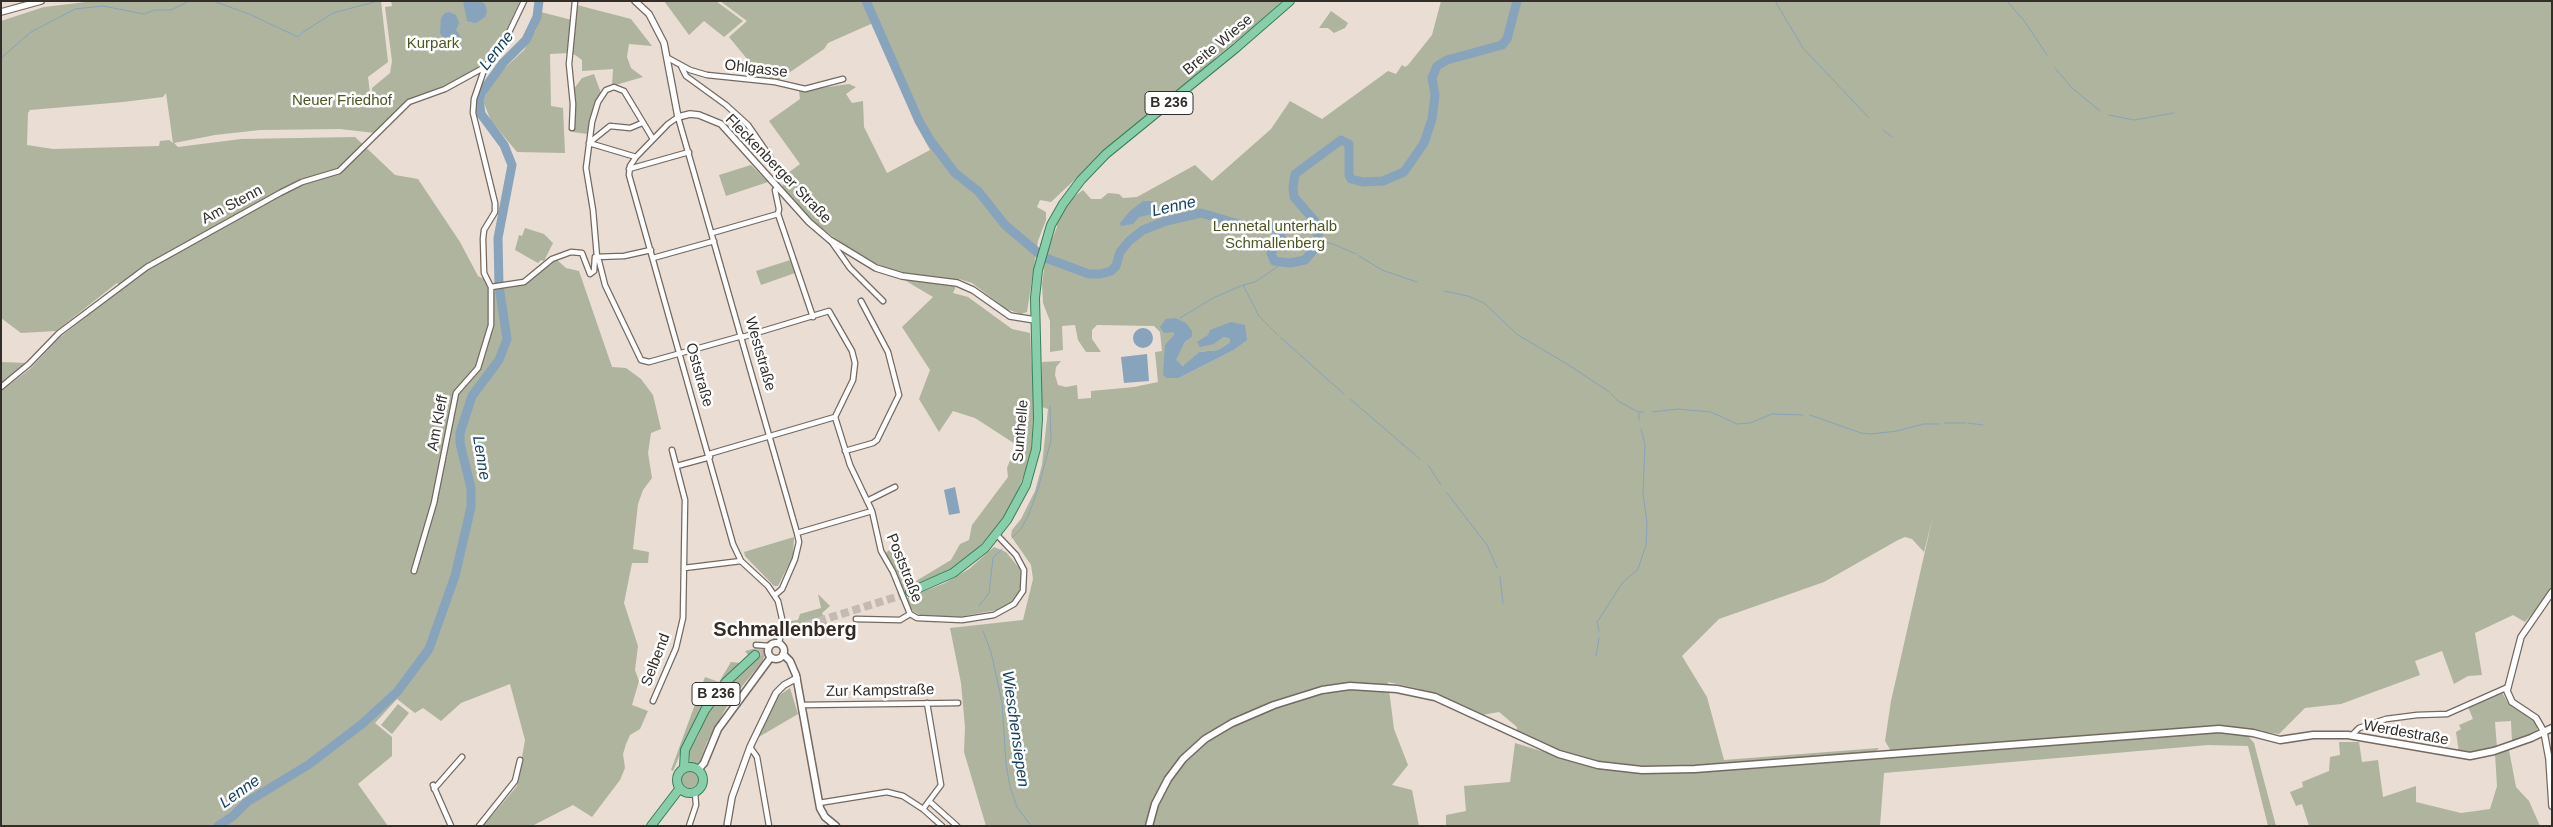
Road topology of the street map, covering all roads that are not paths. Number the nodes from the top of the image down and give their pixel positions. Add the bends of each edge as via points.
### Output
1 (42, 1) edge
2 (524, 1) edge
3 (575, 1) edge
4 (635, 1) edge
5 (1290, 1) edge
6 (1, 12) edge
7 (668, 58) junction
8 (681, 65) junction
9 (485, 67) junction
10 (843, 79) dead end
11 (678, 118) junction
12 (642, 124) junction
13 (572, 128) dead end
14 (653, 139) junction
15 (589, 143) junction
16 (689, 152) junction
17 (636, 158) junction
18 (629, 169) junction
19 (779, 170) dead end
20 (777, 188) junction
21 (778, 214) junction
22 (712, 234) junction
23 (830, 240) junction
24 (714, 241) junction
25 (651, 250) junction
26 (598, 257) junction
27 (653, 258) junction
28 (493, 287) junction
29 (861, 301) dead end
30 (883, 301) dead end
31 (812, 317) junction
32 (1035, 320) junction
33 (743, 337) junction
34 (680, 354) junction
35 (1, 387) edge
36 (836, 417) junction
37 (770, 436) junction
38 (672, 450) dead end
39 (846, 451) junction
40 (709, 456) junction
41 (677, 466) junction
42 (896, 487) dead end
43 (867, 501) junction
44 (872, 511) junction
45 (797, 533) junction
46 (997, 535) junction
47 (741, 561) junction
48 (684, 568) junction
49 (414, 570) dead end
50 (910, 592) tunnel mouth
51 (2552, 592) edge
52 (775, 595) junction
53 (910, 614) junction
54 (856, 618) dead end
55 (779, 644) junction
56 (756, 645) dead end
57 (770, 646) junction
58 (783, 654) junction
59 (755, 655) tunnel mouth
60 (771, 657) junction
61 (797, 678) junction
62 (2508, 686) junction
63 (653, 701) dead end
64 (927, 703) junction
65 (958, 703) dead end
66 (802, 705) junction
67 (2552, 728) edge
68 (2544, 732) junction
69 (2351, 736) junction
70 (750, 747) junction
71 (462, 757) dead end
72 (520, 760) dead end
73 (684, 768) junction
74 (698, 770) junction
75 (680, 788) junction
76 (695, 792) junction
77 (929, 801) junction
78 (819, 803) junction
79 (2552, 806) edge
80 (923, 809) junction
81 (828, 824) edge
82 (451, 826) edge
83 (479, 826) edge
84 (651, 826) edge
85 (689, 826) edge
86 (727, 826) edge
87 (769, 826) edge
88 (836, 826) edge
89 (942, 826) edge
90 (957, 826) edge
91 (1149, 826) edge

1 - 6 street
2 - 9 street, Am Stenn via 508,36
3 - 13 street via 569,58
4 - 7 street via 652,19
5 - 32 main road, Breite Wiese / B 236 via 1106,154 1081,180 1057,213 1044,245 1036,285
7 - 8 street, Ohlgasse
7 - 11 street
8 - 10 street, Ohlgasse via 706,75 775,82 805,89
8 - 19 street via 686,76 745,122
9 - 28 street, Am Stenn via 473,105 475,128 495,203 495,212 483,233 484,273
9 - 35 street, Am Stenn via 445,89 409,102 339,171 302,182 280,193 147,267 59,333
11 - 14 street
11 - 16 street, Weststraße
11 - 20 street, Fleckenberger Straße via 693,114 717,122
12 - 14 street
12 - 15 street via 630,128 610,126
12 - 15 street via 624,91 613,87 603,93 592,122
14 - 17 street
15 - 17 street
15 - 26 street via 586,172
16 - 18 street
16 - 22 street, Weststraße
17 - 18 street
18 - 25 street, Oststraße
20 - 21 street
20 - 23 street, Fleckenberger Straße
21 - 22 street
21 - 31 street
22 - 24 street, Weststraße
23 - 30 street, Fleckenberger Straße via 850,268
23 - 32 street, Fleckenberger Straße via 886,272 957,283 973,290 1010,316
24 - 27 street
24 - 33 street, Weststraße
25 - 26 street
25 - 27 street, Oststraße
26 - 28 street via 592,274 588,273 582,253 571,252 552,259 524,282
26 - 34 street via 605,285 638,358 649,362
27 - 34 street, Oststraße
28 - 49 street, Am Kleff via 489,338 478,368 456,393 434,503
29 - 39 street via 888,352 899,395 877,440
31 - 33 street
31 - 36 street via 830,312 854,358 853,380
32 - 46 main road, Sunthelle / B 236 via 1036,449 1022,494
33 - 34 street
33 - 37 street, Weststraße
34 - 40 street, Oststraße
36 - 37 street
36 - 39 street, Poststraße
37 - 40 street
37 - 45 street, Weststraße
38 - 41 street, Selbend
39 - 43 street, Poststraße
40 - 41 street
40 - 47 street, Oststraße
41 - 48 street, Selbend via 685,500
42 - 43 street
43 - 44 street, Poststraße
44 - 45 street
44 - 53 street, Poststraße via 881,551
45 - 52 street, Weststraße via 799,542 795,559 782,589
46 - 50 main road, B 236 via 953,573
46 - 53 street, Poststraße via 1022,565 1025,581 1022,595 1014,604 998,614 955,620 917,618
47 - 48 street
47 - 52 street, Oststraße
48 - 63 street, Selbend via 683,618
51 - 62 street via 2521,637
52 - 55 street, Oststraße via 782,614
53 - 54 street, Poststraße via 902,620
55 - 57 main road
55 - 58 main road via 783,647
56 - 57 street
57 - 60 main road
58 - 60 main road via 778,659
58 - 61 main road via 794,666
59 - 73 main road, B 236 via 726,682 705,710 685,750
60 - 74 main road via 718,729
61 - 66 main road
61 - 70 street via 776,693
62 - 68 street via 2512,702 2532,714
62 - 69 street via 2447,714 2386,719 2359,728
64 - 65 street, Zur Kampstraße
64 - 66 street, Zur Kampstraße
64 - 77 street via 941,785
66 - 78 main road
67 - 68 main road, Werdestraße
68 - 69 main road, Werdestraße via 2494,752 2470,756
68 - 79 street
69 - 91 main road, Werdestraße via 2313,735 2280,740 2219,729 1654,771 1619,769 1576,760 1435,698 1379,686 1340,687 1286,701 1223,728 1190,752 1161,790
70 - 86 street via 732,797
70 - 87 street via 757,757
71 - 82 street via 434,787
72 - 83 street via 516,781
73 - 74 main road
73 - 75 main road via 678,777
74 - 76 main road via 702,783
75 - 76 main road
75 - 84 main road
76 - 85 street via 696,805
77 - 80 street
77 - 90 street
78 - 80 street via 887,792 903,796
78 - 81 main road
80 - 89 street
81 - 88 main road

